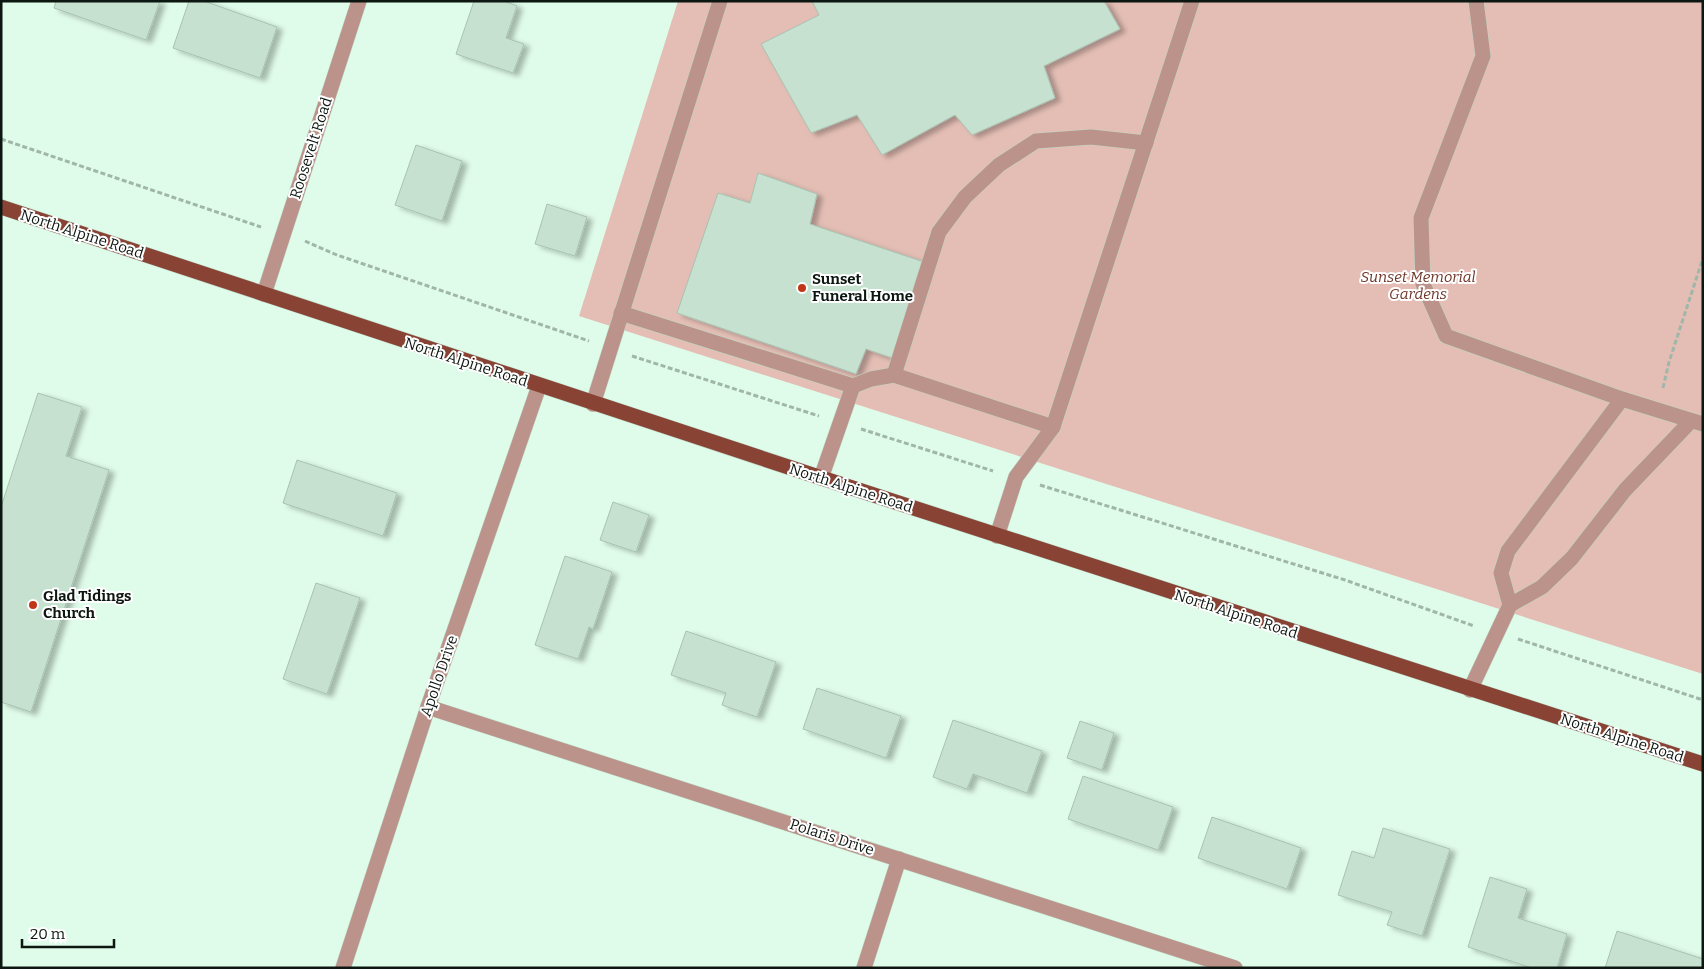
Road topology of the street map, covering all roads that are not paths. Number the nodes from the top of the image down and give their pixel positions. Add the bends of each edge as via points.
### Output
1 (358, 1) edge
2 (720, 1) edge
3 (1192, 1) edge
4 (1476, 1) edge
5 (1146, 143) junction
6 (1, 207) edge
7 (264, 294) junction
8 (621, 313) junction
9 (894, 375) junction
10 (539, 386) junction
11 (853, 386) junction
12 (1622, 399) junction
13 (594, 404) junction
14 (1697, 422) edge
15 (1052, 428) junction
16 (821, 478) junction
17 (998, 536) junction
18 (1510, 605) junction
19 (1470, 690) junction
20 (428, 707) junction
21 (1703, 764) edge
22 (899, 859) junction
23 (342, 968) edge
24 (864, 968) edge
25 (1235, 968) edge

1 - 7 street, Roosevelt Road
2 - 8 street
3 - 5 street
4 - 12 street via 1483,56 1422,218 1423,284 1446,336
5 - 9 street via 1092,137 1036,141 999,165 965,197 939,232
5 - 15 street
6 - 7 main road, North Alpine Road
7 - 10 main road, North Alpine Road
8 - 11 street
8 - 13 street
9 - 11 street
9 - 15 street
10 - 13 main road, North Alpine Road
10 - 20 street, Apollo Drive
11 - 16 street
12 - 14 street
12 - 18 street via 1508,551 1501,573
13 - 16 main road, North Alpine Road
14 - 18 street via 1625,490 1572,558 1542,587
15 - 17 street via 1016,477
16 - 17 main road, North Alpine Road
17 - 19 main road, North Alpine Road
18 - 19 street
19 - 21 main road, North Alpine Road
20 - 22 street, Polaris Drive
20 - 23 street, Apollo Drive
22 - 24 street
22 - 25 street, Polaris Drive

